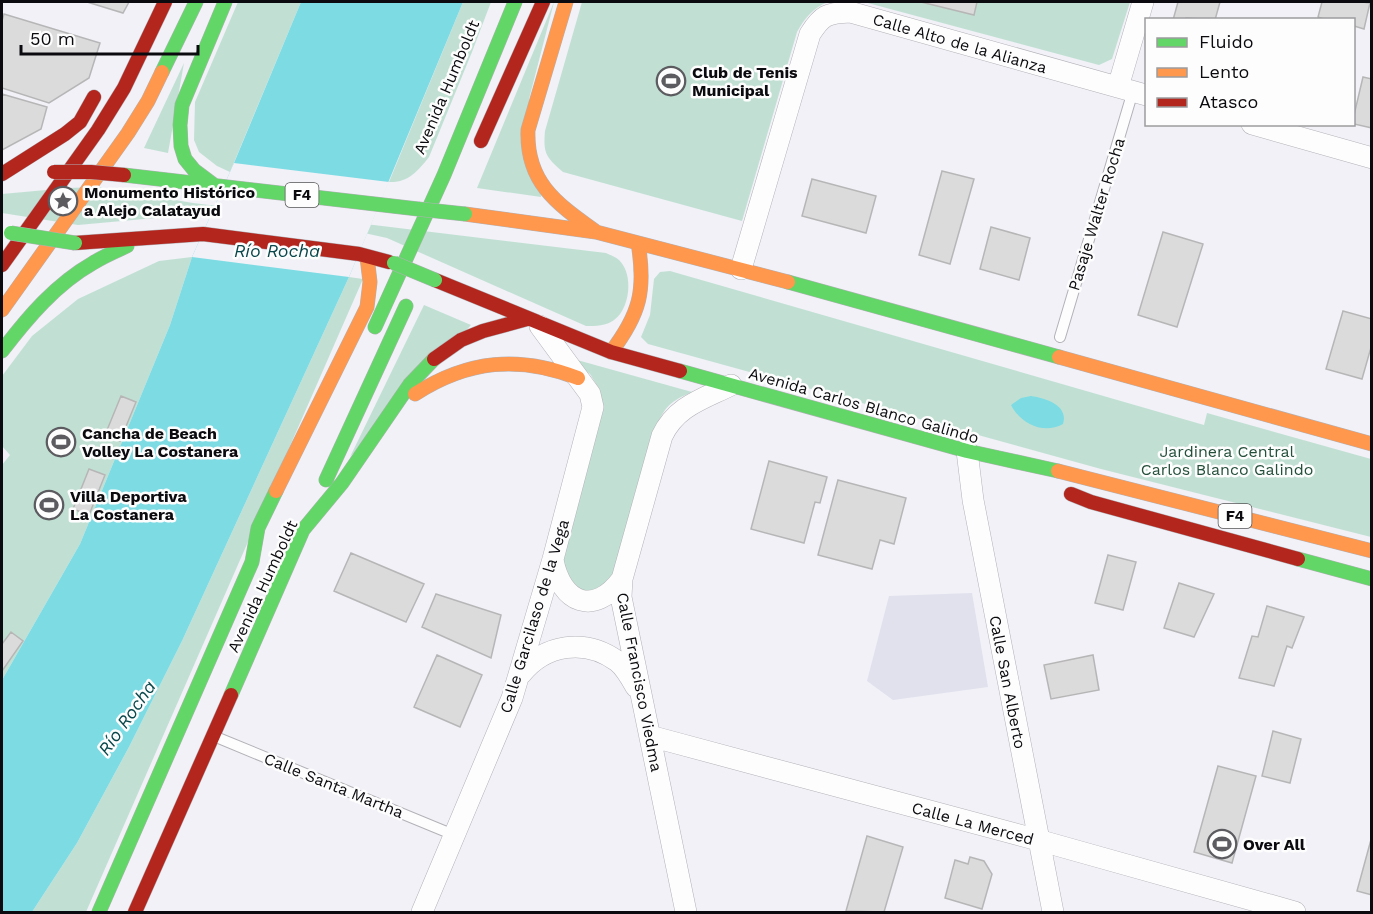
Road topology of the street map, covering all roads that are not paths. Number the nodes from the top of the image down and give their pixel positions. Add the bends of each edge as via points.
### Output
1 (165, 2) edge
2 (196, 2) edge
3 (225, 2) edge
4 (516, 2) edge
5 (543, 2) edge
6 (566, 2) edge
7 (1143, 2) edge
8 (100, 87) dead end
9 (1132, 91) edge
10 (1259, 126) edge
11 (473, 158) dead end
12 (1371, 158) edge
13 (49, 173) dead end
14 (2, 174) edge
15 (22, 178) dead end
16 (2, 182) edge
17 (219, 186) junction
18 (406, 192) dead end
19 (454, 200) dead end
20 (385, 204) junction
21 (444, 220) dead end
22 (6, 232) edge
23 (596, 232) junction
24 (141, 240) junction
25 (638, 243) junction
26 (363, 255) junction
27 (426, 262) dead end
28 (2, 265) edge
29 (741, 270) junction
30 (2, 310) edge
31 (922, 320) junction
32 (533, 322) junction
33 (1014, 331) dead end
34 (370, 337) dead end
35 (1060, 337) dead end
36 (2, 351) edge
37 (611, 352) junction
38 (1040, 366) dead end
39 (578, 378) junction
40 (731, 385) junction
41 (394, 409) junction
42 (1371, 444) edge
43 (967, 452) junction
44 (1039, 481) dead end
45 (1060, 489) dead end
46 (303, 530) junction
47 (271, 538) dead end
48 (1371, 551) edge
49 (553, 560) junction
50 (252, 562) junction
51 (622, 579) junction
52 (1371, 579) edge
53 (519, 676) junction
54 (641, 694) junction
55 (213, 736) junction
56 (650, 736) junction
57 (454, 835) junction
58 (1038, 840) junction
59 (99, 912) edge
60 (135, 912) edge
61 (422, 912) edge
62 (686, 912) edge
63 (1053, 912) edge
64 (1295, 912) edge

1 - 28 main road via 124,88 98,130
2 - 30 main road via 148,101 128,133
3 - 17 main road via 180,118 185,159
4 - 34 main road via 444,175
5 - 11 main road
6 - 23 main road via 528,130 527,152 534,174 552,197
7 - 9 street
8 - 14 main road via 80,122
9 - 29 street, Calle Alto de la Alianza via 850,12 820,18 810,34
9 - 35 lane, Pasaje Walter Rocha
10 - 12 street
13 - 17 main road, F4, bridge via 91,172
15 - 16 main road
17 - 20 main road, F4
18 - 20 main road
19 - 21 main road
20 - 23 main road, F4, bridge
22 - 24 main road, F4, bridge via 75,243
23 - 25 main road, F4
24 - 26 main road, F4 via 203,234
24 - 36 main road via 91,263 68,280 30,313
25 - 29 main road, F4
25 - 37 main road via 643,269 641,301 628,330
26 - 32 main road, Avenida Carlos Blanco Galindo / F4, bridge via 394,263
26 - 50 main road, Avenida Humboldt via 371,277 367,307 258,528
27 - 46 main road
29 - 31 main road, F4
31 - 33 main road
31 - 38 main road
31 - 42 main road, F4
32 - 37 main road, Avenida Carlos Blanco Galindo / F4
32 - 39 street, Calle Garcilaso de la Vega
32 - 41 main road, Avenida Humboldt via 483,331 461,340 429,363
37 - 40 main road, Avenida Carlos Blanco Galindo / F4
39 - 41 main road via 562,370 522,363 471,367 427,384
39 - 49 street, Calle Garcilaso de la Vega via 590,394 593,407
40 - 43 main road, Avenida Carlos Blanco Galindo / F4
40 - 51 street, Calle Francisco Viedma via 680,410 667,424
41 - 46 main road, Avenida Humboldt
43 - 44 main road
43 - 48 main road, Avenida Carlos Blanco Galindo / F4 via 1098,480
43 - 58 street, Calle San Alberto
45 - 52 main road via 1091,502
46 - 55 main road, Avenida Humboldt
47 - 50 main road
49 - 51 street via 561,587 579,600 601,598
49 - 53 street, Calle Garcilaso de la Vega
50 - 59 main road, Avenida Humboldt
51 - 54 street, Calle Francisco Viedma via 621,597
53 - 54 street via 545,652 585,648 617,661
53 - 57 street, Calle Garcilaso de la Vega
54 - 56 street, Calle Francisco Viedma
55 - 57 lane, Calle Santa Martha
55 - 60 main road, Avenida Humboldt
56 - 58 street, Calle La Merced
56 - 62 street, Calle Francisco Viedma
57 - 61 street, Calle Garcilaso de la Vega
58 - 63 street, Calle San Alberto
58 - 64 street, Calle La Merced

